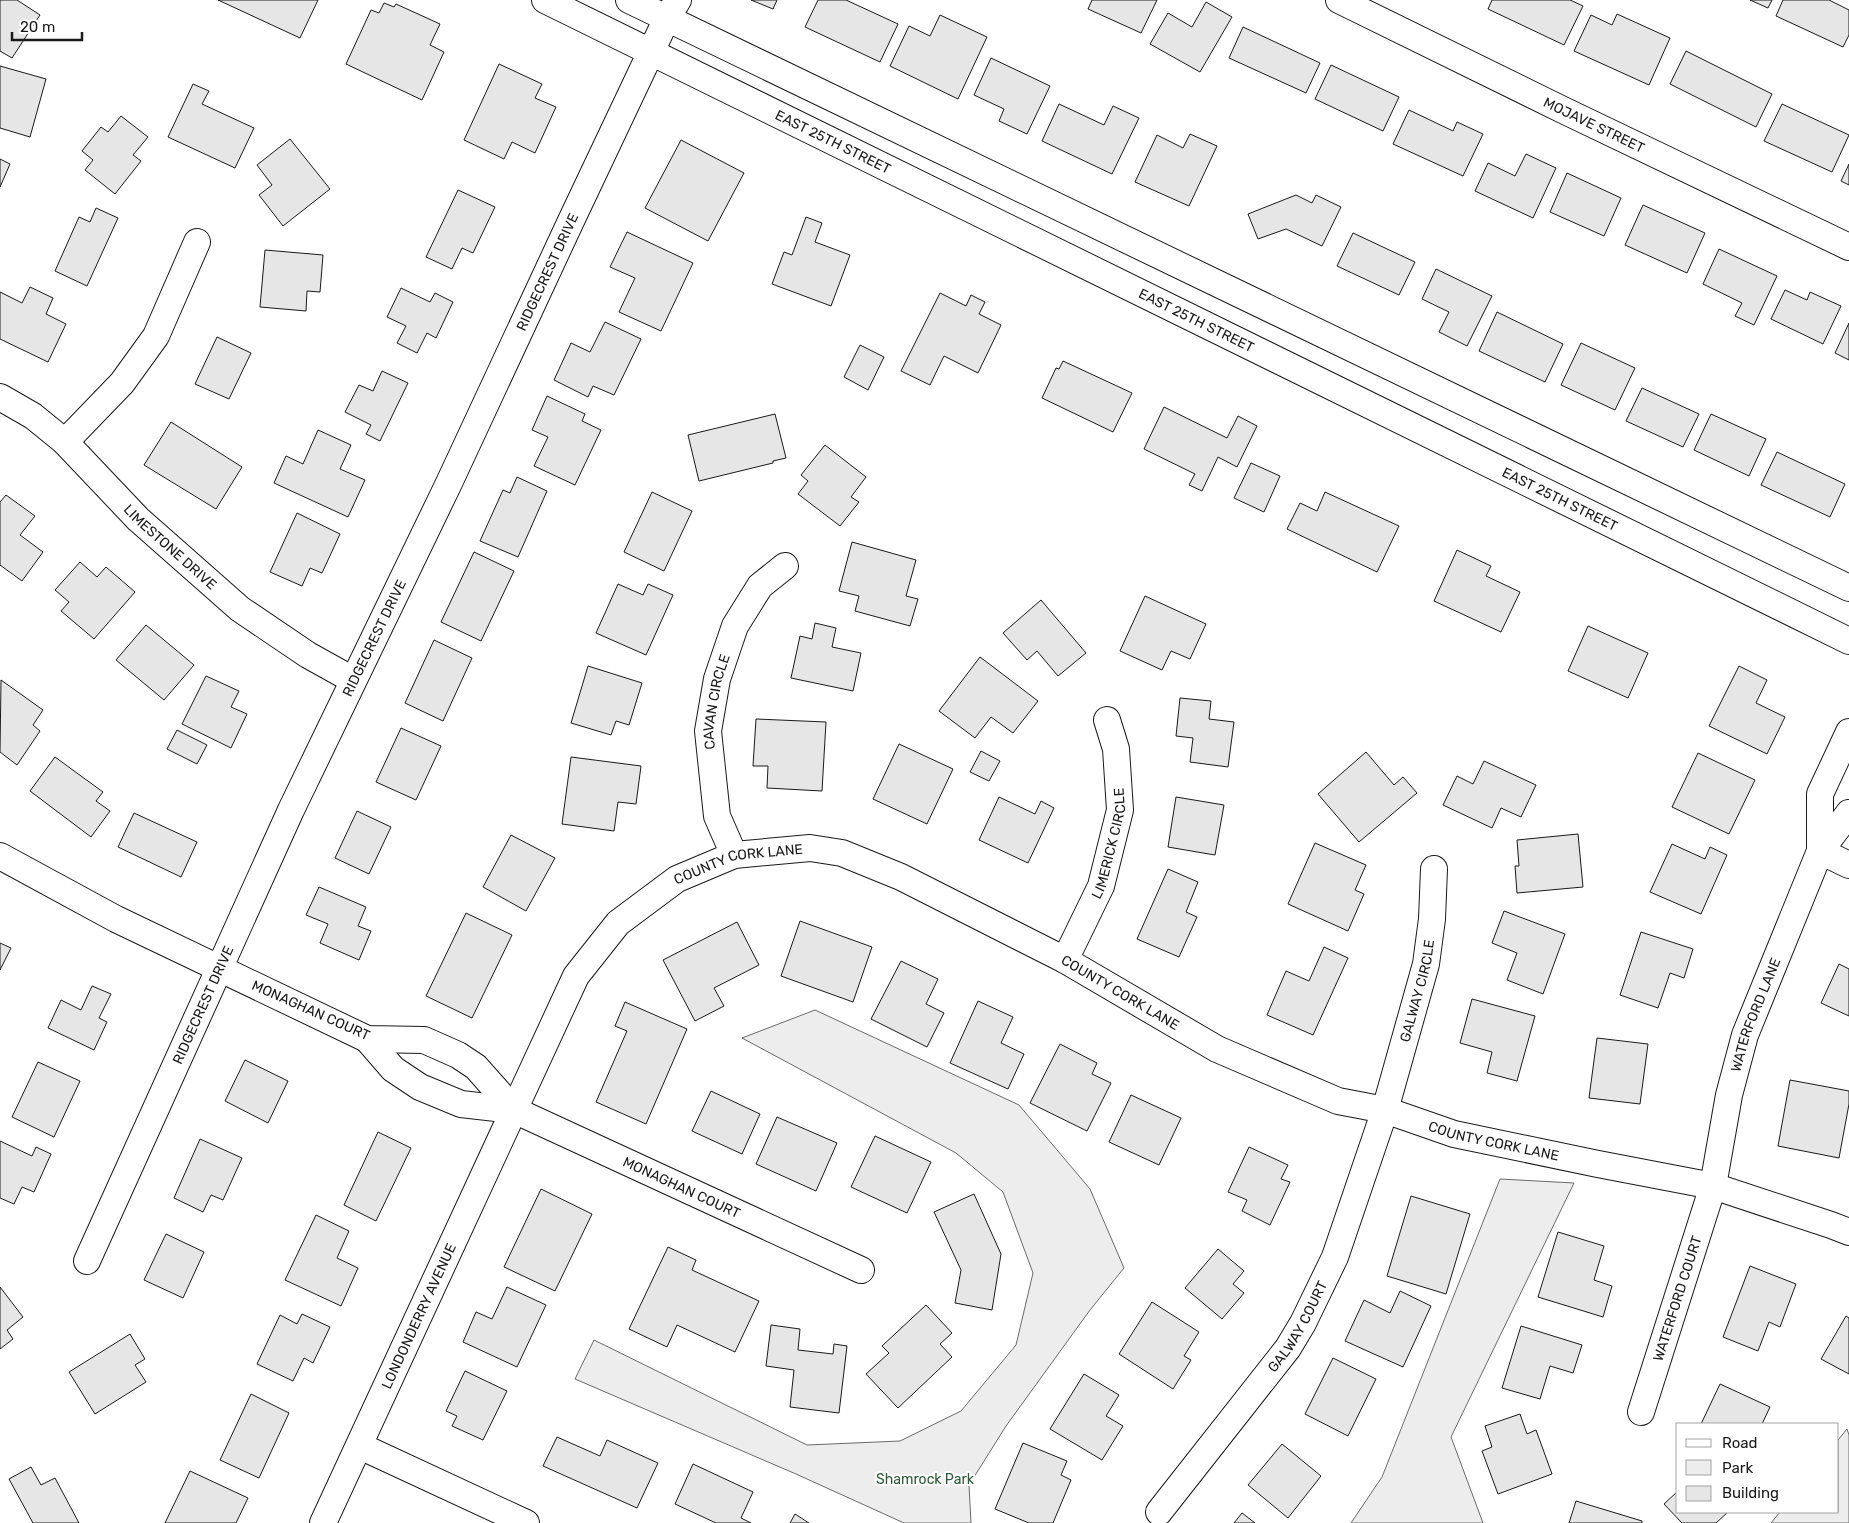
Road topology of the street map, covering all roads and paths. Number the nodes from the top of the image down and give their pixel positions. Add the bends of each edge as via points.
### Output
1 (545, 0) edge
2 (629, 0) edge
3 (1339, 0) edge
4 (672, 9) edge
5 (651, 52) junction
6 (197, 242) dead end
7 (1849, 247) edge
8 (0, 397) edge
9 (65, 442) junction
10 (785, 566) dead end
11 (1849, 588) edge
12 (1849, 641) edge
13 (353, 680) junction
14 (1107, 720) dead end
15 (1849, 732) edge
16 (1849, 813) edge
17 (1820, 852) junction
18 (734, 855) junction
19 (0, 856) edge
20 (1849, 865) edge
21 (1434, 869) dead end
22 (1065, 960) junction
23 (220, 968) junction
24 (367, 1039) junction
25 (514, 1110) junction
26 (1385, 1110) junction
27 (1713, 1186) junction
28 (1849, 1232) edge
29 (87, 1261) dead end
30 (861, 1270) dead end
31 (1641, 1412) dead end
32 (360, 1446) junction
33 (1159, 1512) dead end
34 (323, 1523) edge
35 (526, 1523) edge

1 - 5 street, EAST 25TH STREET
2 - 4 street
3 - 7 street, MOJAVE STREET
4 - 5 street, RIDGECREST DRIVE
4 - 11 street
5 - 12 street, EAST 25TH STREET
5 - 13 street, RIDGECREST DRIVE
6 - 9 street via 156,336 122,383
8 - 9 street, LIMESTONE DRIVE via 33,416
9 - 13 street, LIMESTONE DRIVE via 138,519 240,609 308,655
10 - 18 street, CAVAN CIRCLE via 760,586 735,626 717,679 708,731 717,816
13 - 23 street, RIDGECREST DRIVE
14 - 22 street, LIMERICK CIRCLE via 1116,749 1120,810 1101,886
15 - 17 street, WATERFORD LANE via 1820,794
16 - 17 street, WATERFORD LANE
17 - 20 street
17 - 27 street, WATERFORD LANE via 1745,1035 1729,1095
18 - 22 street, COUNTY CORK LANE via 810,848 842,853 901,878
18 - 25 street, COUNTY CORK LANE via 677,879 618,923 576,976
19 - 23 street, MONAGHAN COURT via 116,919
21 - 26 street, GALWAY CIRCLE via 1426,964
22 - 26 street, COUNTY CORK LANE via 1217,1049 1338,1102
23 - 24 street, MONAGHAN COURT
23 - 29 street, RIDGECREST DRIVE
24 - 25 street via 393,1069 420,1087 461,1104
24 - 25 street, MONAGHAN COURT via 424,1040 458,1055 476,1067
25 - 30 street, MONAGHAN COURT
25 - 32 street, LONDONDERRY AVENUE
26 - 27 street, COUNTY CORK LANE via 1454,1134
26 - 33 street, GALWAY COURT via 1335,1257 1303,1323 1288,1348
27 - 28 street, COUNTY CORK LANE
27 - 31 street, WATERFORD COURT
32 - 34 street, LONDONDERRY AVENUE
32 - 35 street

